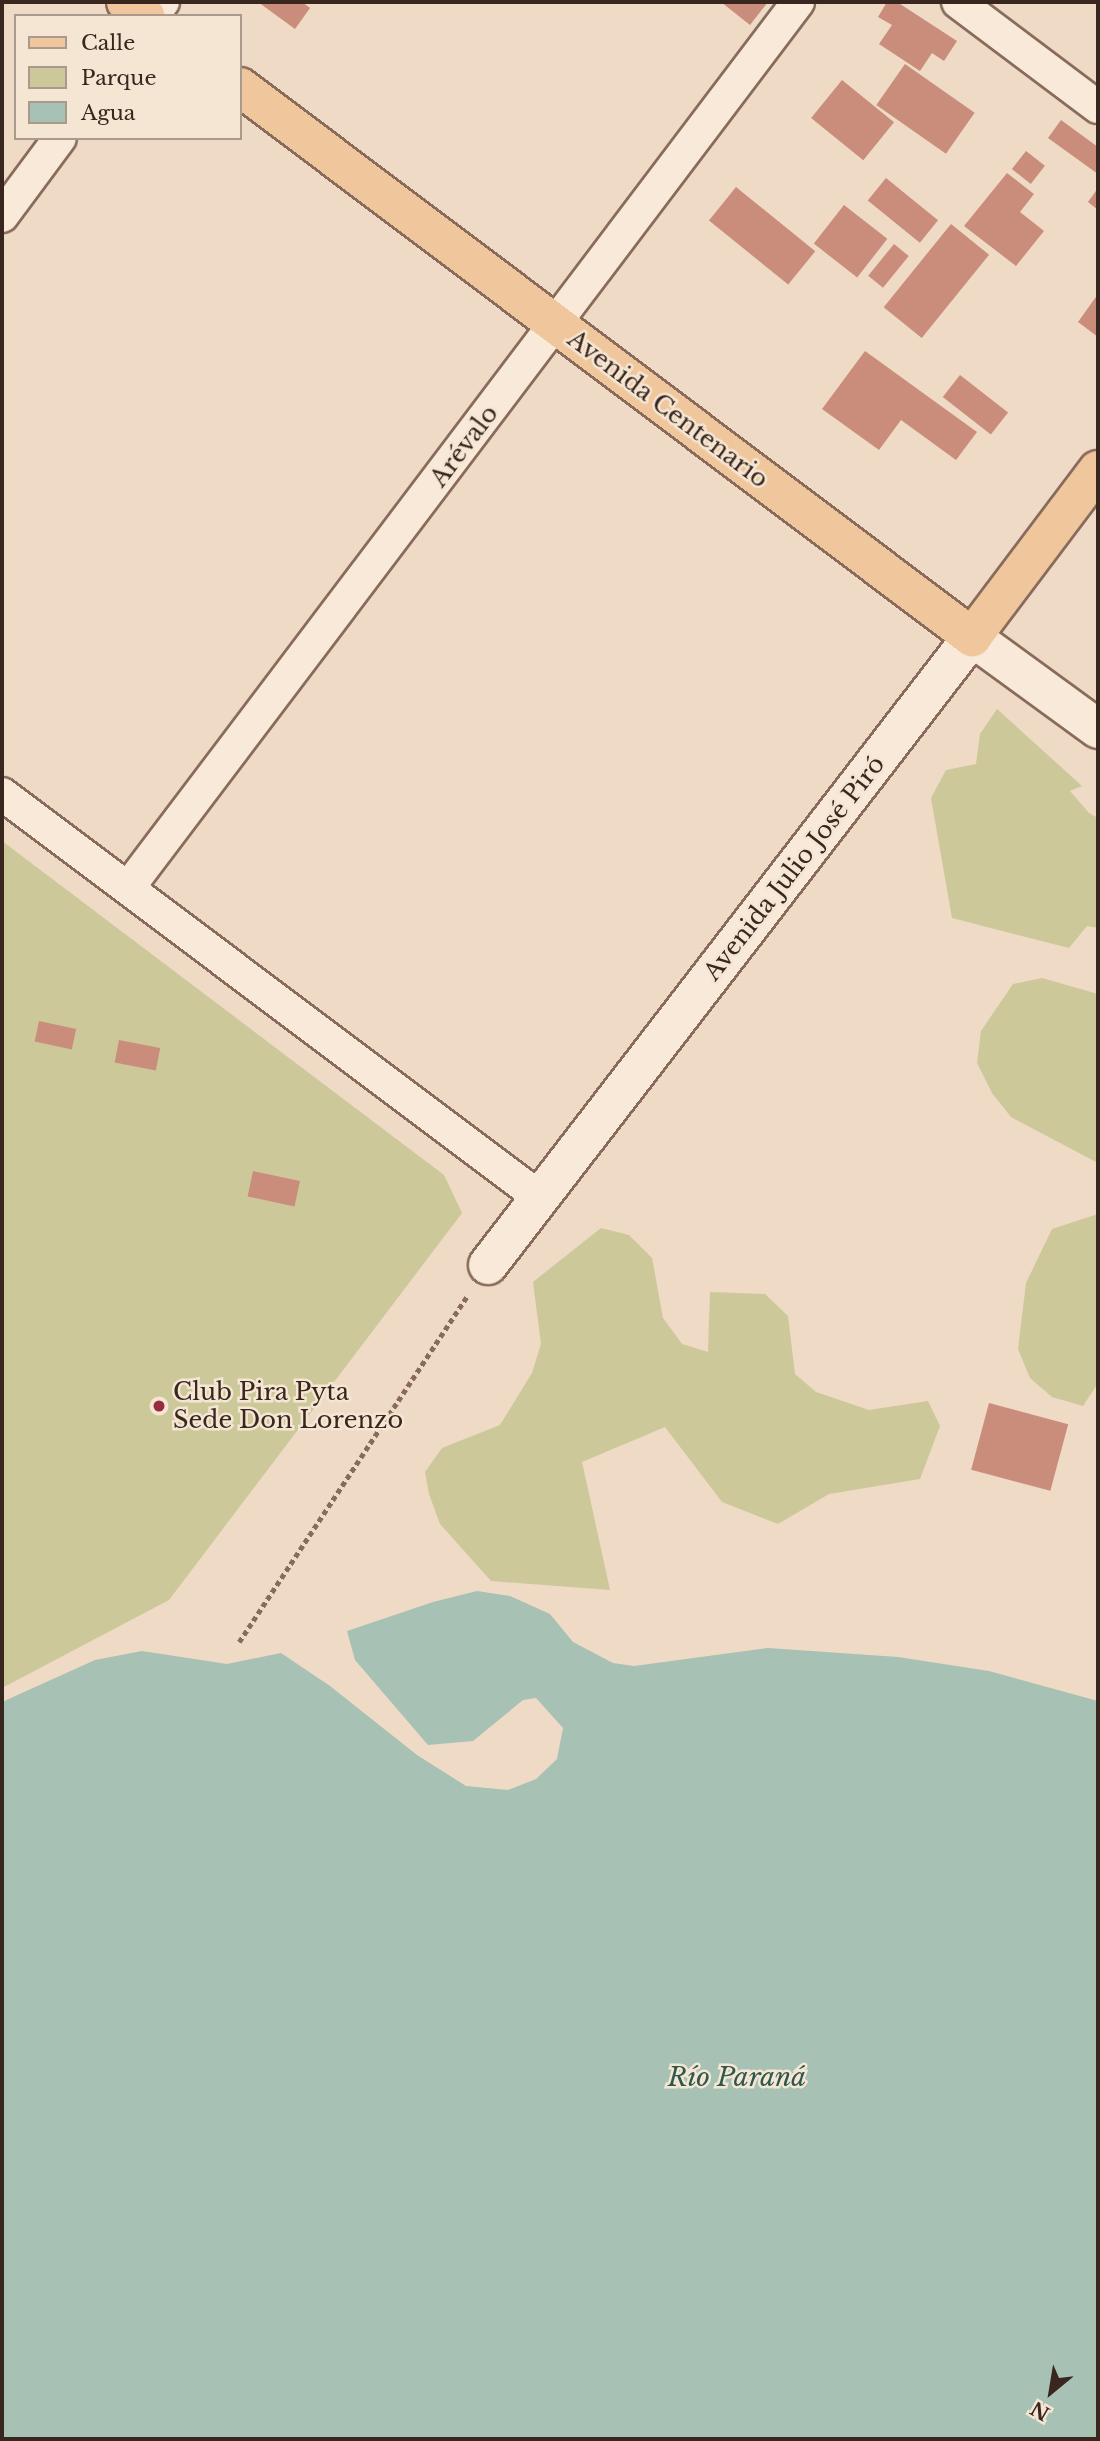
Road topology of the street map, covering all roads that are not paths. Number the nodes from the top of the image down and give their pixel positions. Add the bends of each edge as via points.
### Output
1 (126, 2) edge
2 (798, 2) edge
3 (958, 2) edge
4 (142, 14) edge
5 (242, 89) edge
6 (1098, 107) edge
7 (59, 140) edge
8 (2, 216) edge
9 (555, 324) junction
10 (1098, 470) edge
11 (972, 637) junction
12 (1098, 729) edge
13 (2, 794) edge
14 (128, 888) junction
15 (539, 1197) junction
16 (488, 1265) road end

1 - 4 main road
2 - 9 street, Arévalo
3 - 6 street
5 - 9 main road, Avenida Centenario
7 - 8 street
9 - 11 main road, Avenida Centenario
9 - 14 street, Arévalo
10 - 11 main road, Avenida Julio José Piró
11 - 12 street, Avenida Centenario
11 - 15 street, Avenida Julio José Piró
13 - 14 street
14 - 15 street
15 - 16 street, Avenida Julio José Piró

